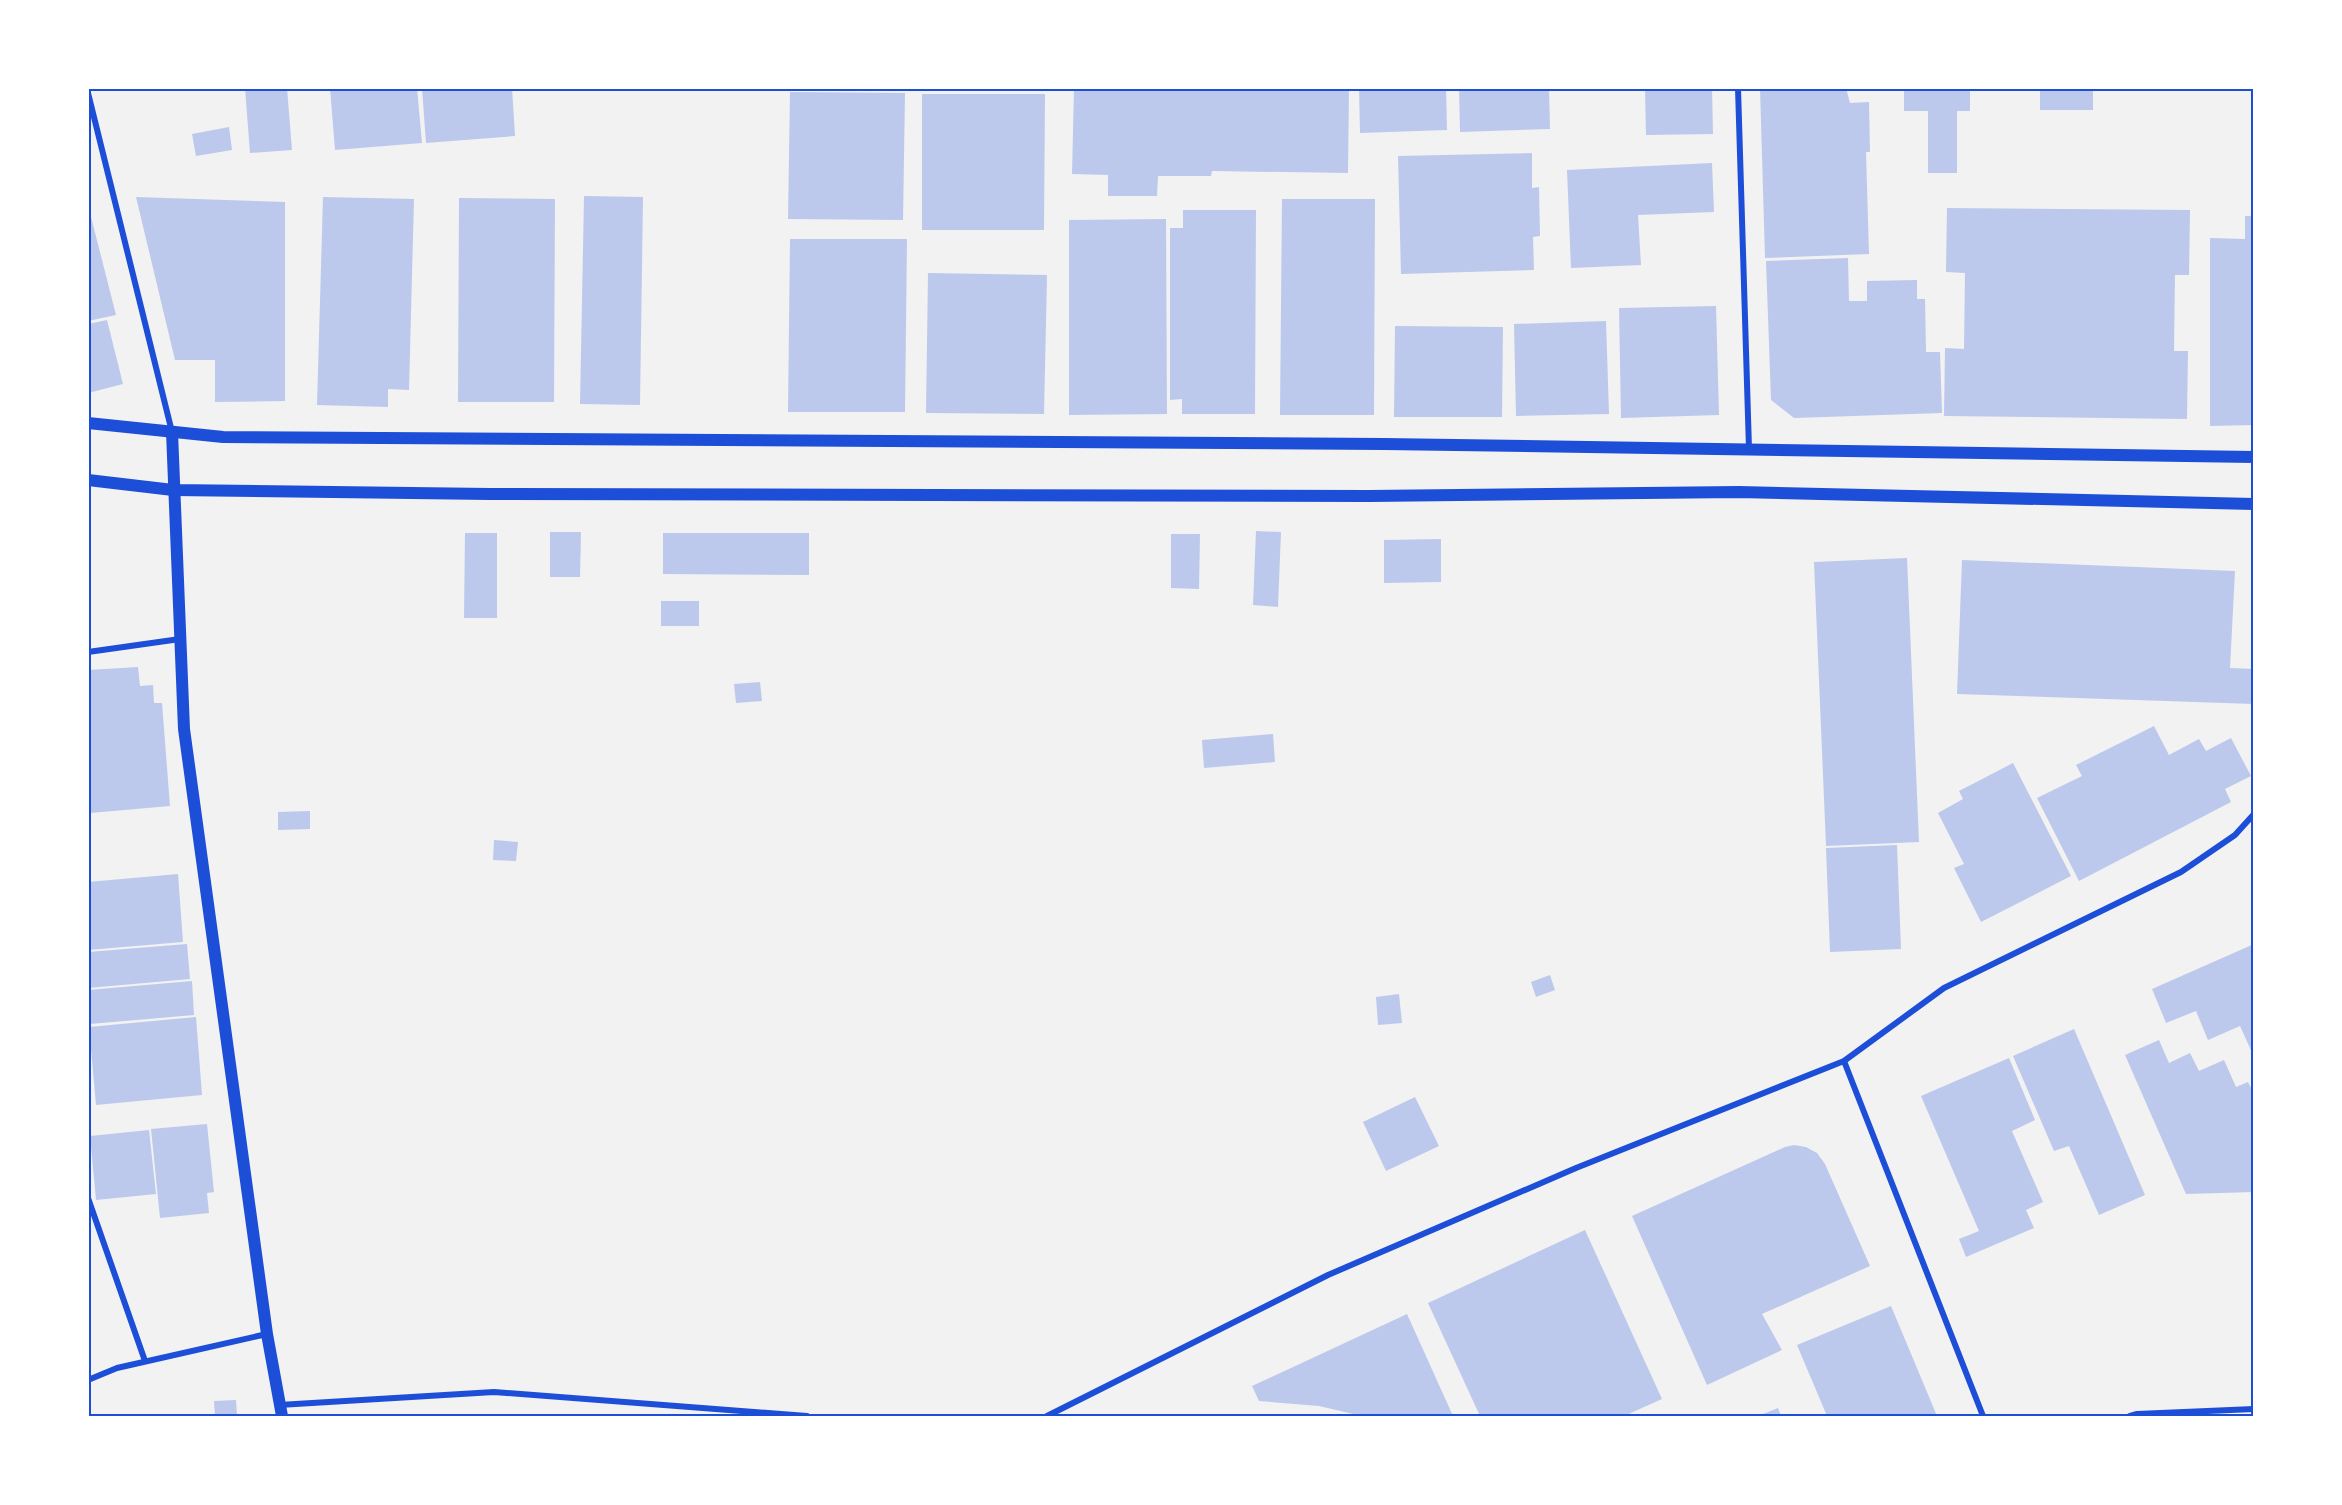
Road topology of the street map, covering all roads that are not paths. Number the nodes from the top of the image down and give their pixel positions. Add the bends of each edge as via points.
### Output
1 (1738, 88) edge
2 (88, 93) edge
3 (88, 423) edge
4 (172, 432) junction
5 (1749, 449) junction
6 (2253, 457) edge
7 (88, 480) edge
8 (173, 490) junction
9 (2253, 504) edge
10 (180, 639) junction
11 (88, 652) edge
12 (2253, 814) edge
13 (1845, 1061) junction
14 (88, 1198) edge
15 (267, 1334) junction
16 (145, 1361) junction
17 (88, 1380) edge
18 (2253, 1409) edge
19 (281, 1411) edge
20 (807, 1416) edge
21 (1047, 1416) edge
22 (1983, 1416) edge
23 (2130, 1416) edge

1 - 5 street
2 - 4 street
3 - 4 main road
4 - 5 main road via 223,437 1372,443
4 - 8 main road
5 - 6 main road
7 - 8 main road
8 - 9 main road via 490,495 1369,496 1739,492
8 - 10 main road
10 - 11 street
10 - 15 main road via 184,729
12 - 13 street via 2235,835 2181,872 1944,988
13 - 21 street via 1576,1168 1328,1275
13 - 22 street
14 - 16 street
15 - 16 street
15 - 19 main road
16 - 17 street
18 - 23 street
19 - 20 street via 494,1392

